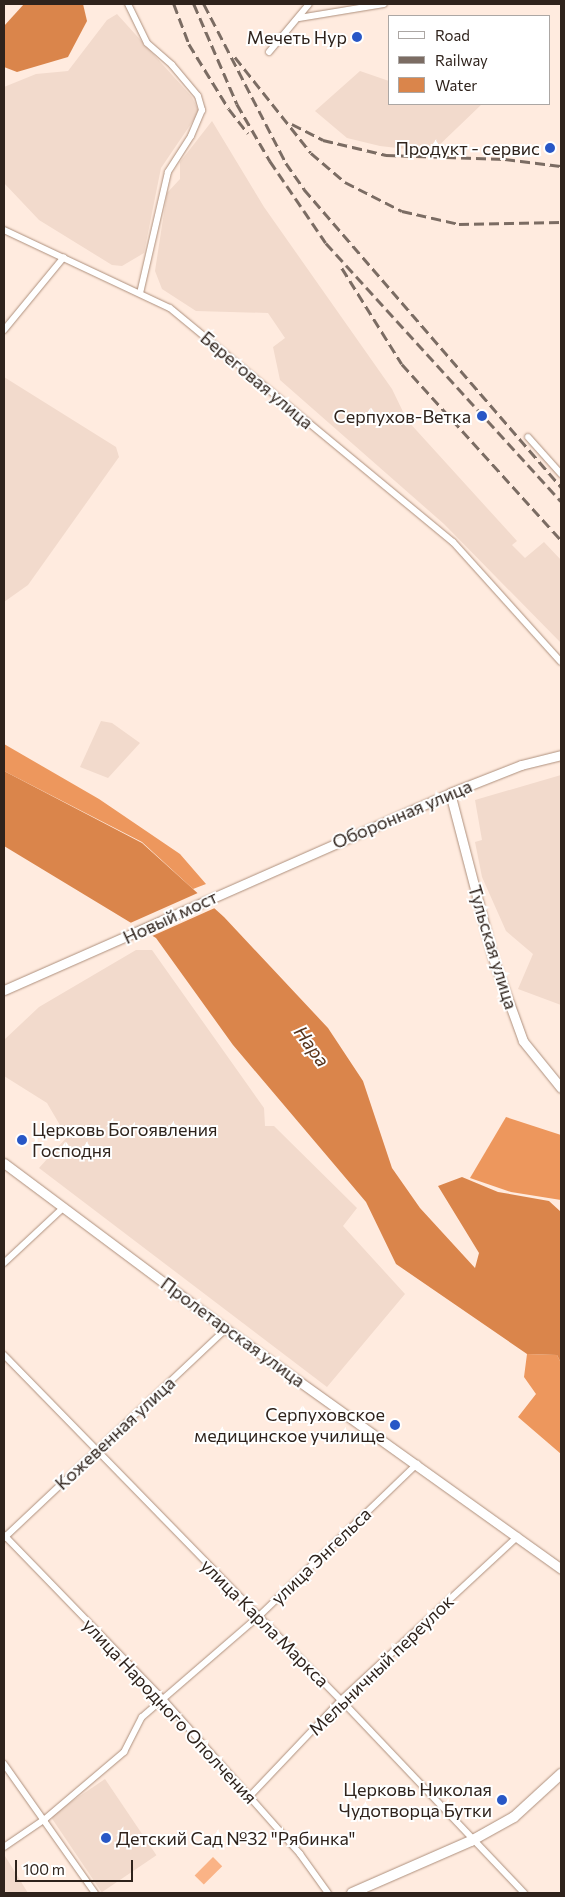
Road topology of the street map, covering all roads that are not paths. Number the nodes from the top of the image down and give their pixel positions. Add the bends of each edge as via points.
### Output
1 (128, 4) edge
2 (309, 4) edge
3 (384, 4) edge
4 (299, 18) junction
5 (269, 52) dead end
6 (4, 230) edge
7 (64, 258) junction
8 (140, 293) junction
9 (4, 330) edge
10 (528, 437) dead end
11 (561, 474) edge
12 (561, 662) edge
13 (561, 755) edge
14 (450, 792) junction
15 (246, 882) joint
16 (4, 990) edge
17 (561, 1088) edge
18 (4, 1163) edge
19 (64, 1207) junction
20 (4, 1263) edge
21 (226, 1329) junction
22 (4, 1355) edge
23 (97, 1451) junction
24 (417, 1464) junction
25 (4, 1536) edge
26 (518, 1536) junction
27 (561, 1569) edge
28 (258, 1617) junction
29 (163, 1698) junction
30 (341, 1700) junction
31 (4, 1764) edge
32 (561, 1774) edge
33 (249, 1797) junction
34 (45, 1819) junction
35 (471, 1841) junction
36 (4, 1847) edge
37 (95, 1893) edge
38 (328, 1893) edge
39 (352, 1893) edge
40 (524, 1893) edge

1 - 8 street via 146,43 172,65 198,96 202,110 168,172
2 - 4 street
3 - 4 street
4 - 5 street
6 - 7 street, Береговая улица
7 - 8 street, Береговая улица
7 - 9 street
8 - 12 street, Береговая улица via 170,308 453,542
10 - 11 street
13 - 14 street, Оборонная улица via 521,765
14 - 15 street, Оборонная улица
14 - 17 street, Тульская улица via 493,958 523,1041
15 - 16 street, Новый мост
18 - 19 street, Пролетарская улица
19 - 20 street
19 - 21 street, Пролетарская улица
21 - 23 street, Кожевенная улица
21 - 24 street, Пролетарская улица
22 - 23 street, улица Карла Маркса
23 - 25 street, Кожевенная улица
23 - 28 street, улица Карла Маркса
24 - 26 street, Пролетарская улица
24 - 28 street, улица Энгельса
25 - 29 street, улица Народного Ополчения
26 - 27 street, Пролетарская улица
26 - 30 street, Мельничный переулок
28 - 29 street, улица Энгельса
28 - 30 street, улица Карла Маркса
29 - 33 street, улица Народного Ополчения
29 - 34 street, улица Энгельса via 142,1716 124,1752
30 - 33 street, Мельничный переулок
30 - 35 street, улица Карла Маркса
31 - 34 street
32 - 35 main road via 514,1817
33 - 38 street, улица Народного Ополчения via 300,1854
34 - 36 street, улица Энгельса
34 - 37 street
35 - 39 main road
35 - 40 street, улица Карла Маркса

